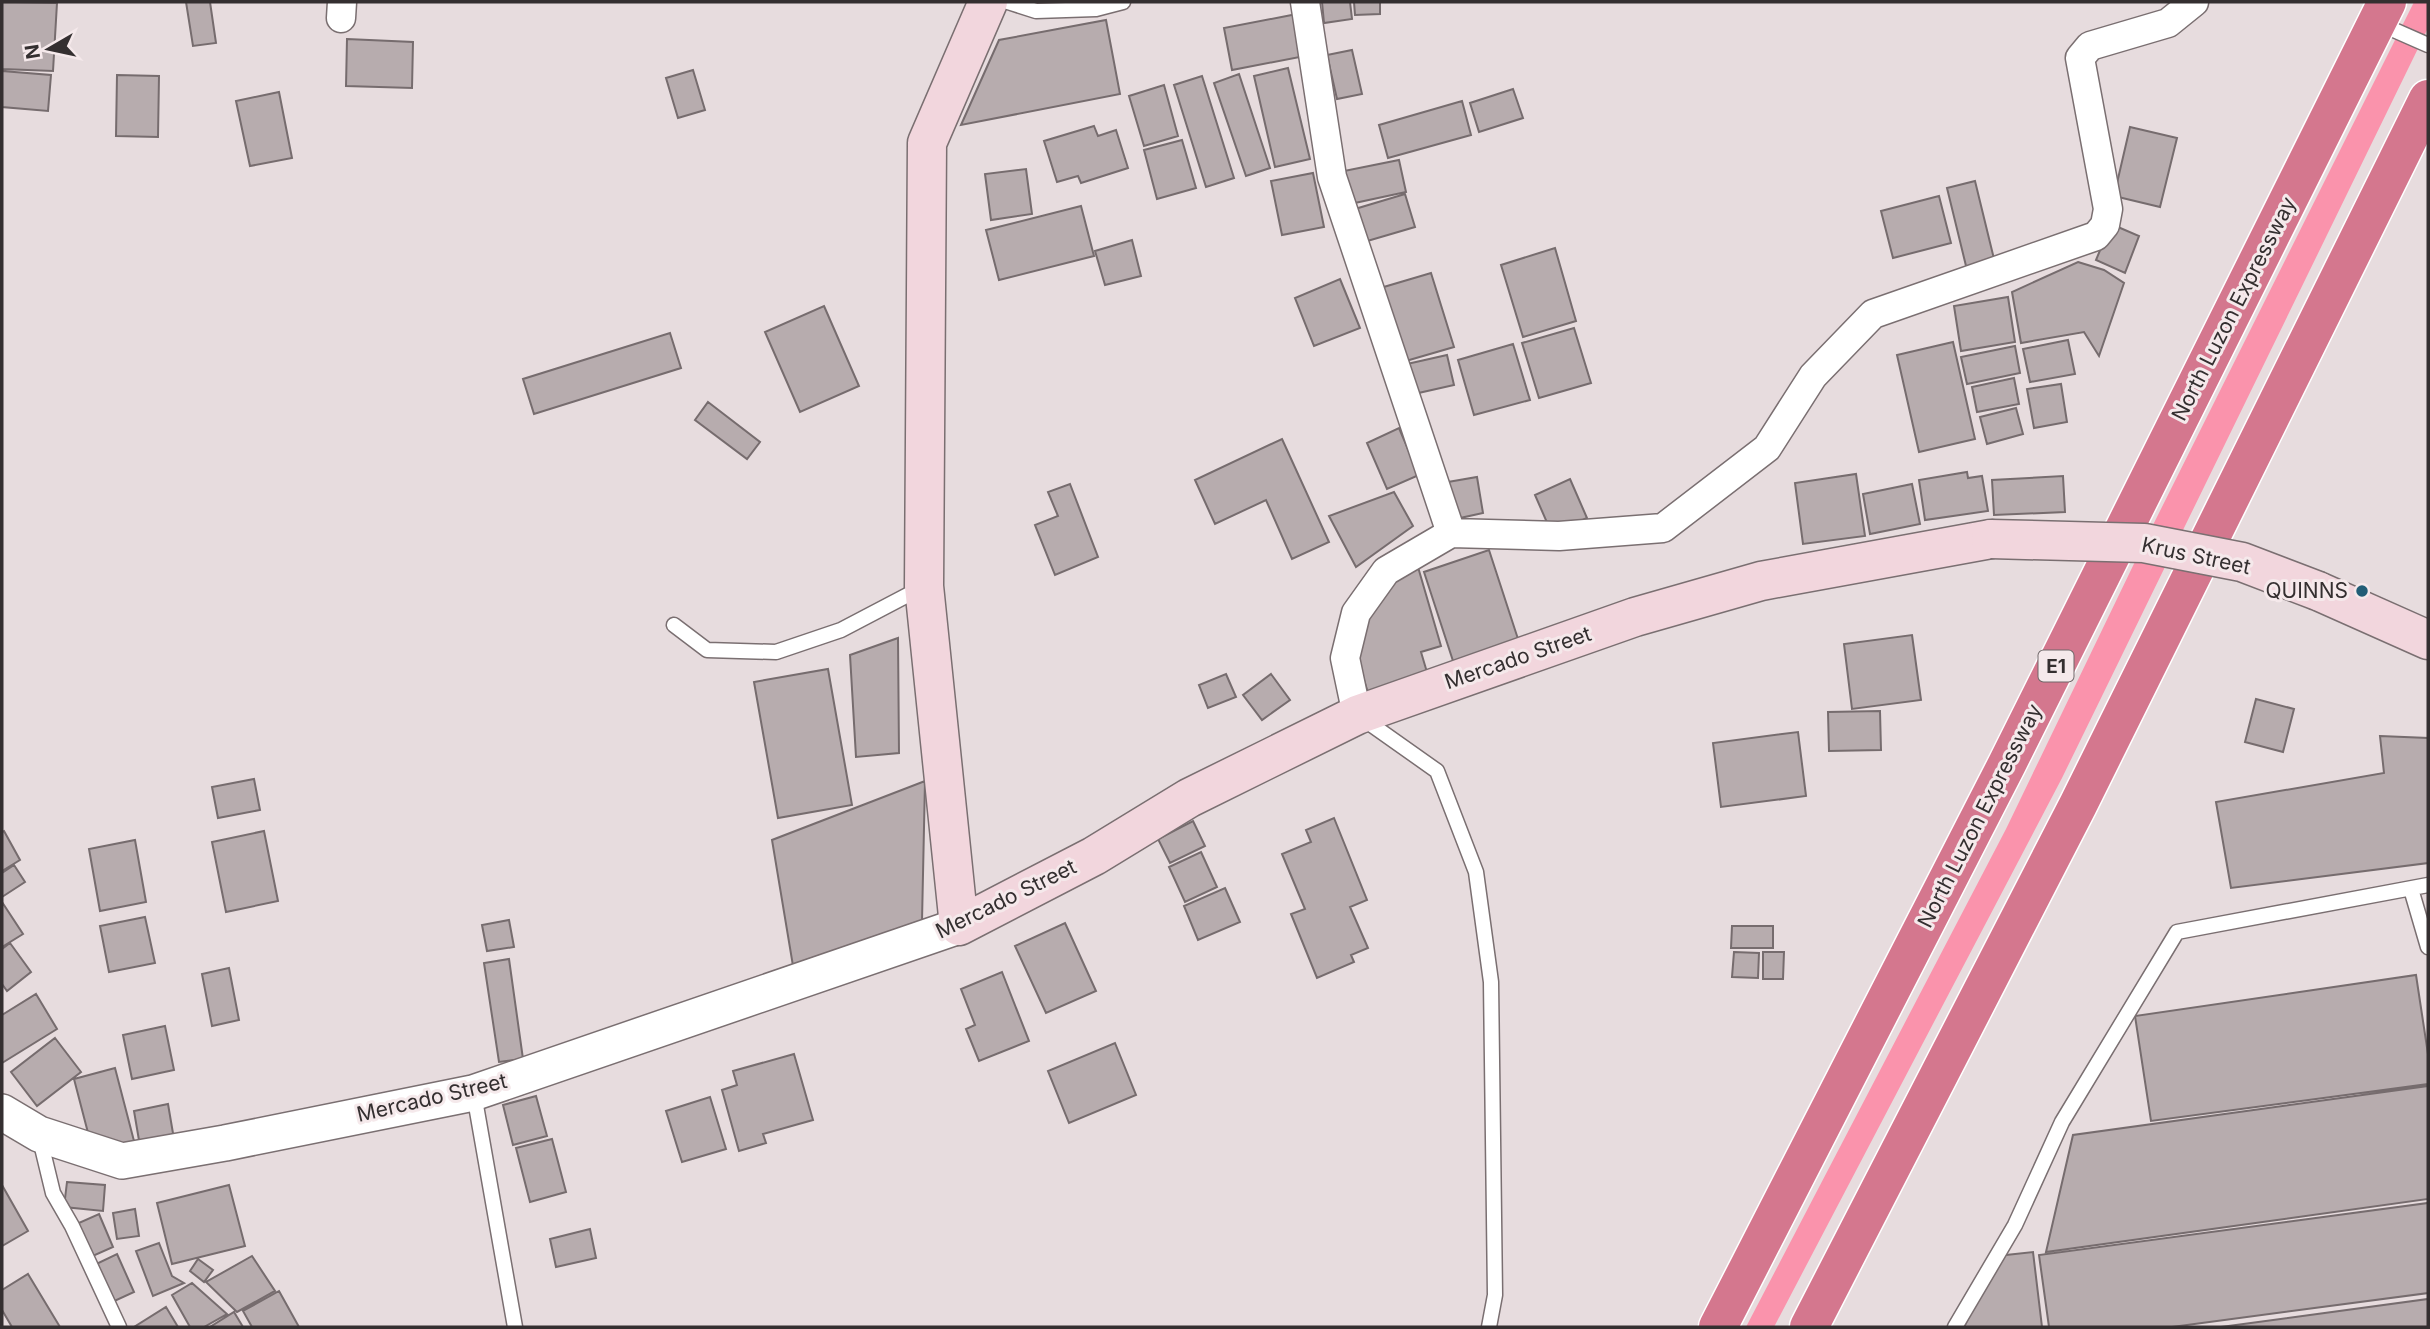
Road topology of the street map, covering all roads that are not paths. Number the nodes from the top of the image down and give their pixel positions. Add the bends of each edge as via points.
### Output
1 (988, 2) edge
2 (1008, 2) edge
3 (1122, 2) edge
4 (1305, 2) edge
5 (2194, 2) edge
6 (2382, 12) edge
7 (2428, 45) edge
8 (2428, 99) edge
9 (1451, 533) junction
10 (1991, 539) joint
11 (924, 586) junction
12 (674, 625) dead end
13 (2428, 640) edge
14 (1357, 715) junction
15 (2428, 885) edge
16 (2411, 889) junction
17 (959, 926) junction
18 (2428, 947) edge
19 (473, 1093) junction
20 (2, 1112) edge
21 (39, 1134) junction
22 (119, 1327) edge
23 (515, 1327) edge
24 (1489, 1327) edge
25 (1718, 1327) edge
26 (1809, 1327) edge
27 (1955, 1327) edge

1 - 11 main road via 927,143
2 - 3 lane via 1036,11 1096,9
4 - 9 street via 1332,177
5 - 9 street via 2168,23 2090,46 2080,58 2108,209 2105,225 2096,236 1873,314 1813,376 1767,448 1663,528 1559,537
6 - 7 lane
6 - 25 highway, North Luzon Expressway / E1 via 2001,776
8 - 26 highway via 2084,792
9 - 14 street via 1386,571 1356,613 1345,658
10 - 13 main road, Krus Street, bridge via 2144,543 2242,562
10 - 14 main road, Mercado Street via 1761,581 1635,617
11 - 12 lane via 841,630 776,653 707,650
11 - 17 main road
14 - 17 main road, Mercado Street via 1189,798 1094,856
14 - 24 lane via 1437,771 1476,872 1491,982 1495,1295
15 - 16 lane
16 - 18 lane
16 - 27 lane via 2177,932 2062,1122 2015,1224
17 - 19 street, Mercado Street
19 - 21 street, Mercado Street via 122,1161
19 - 23 lane
20 - 21 street, Mercado Street
21 - 22 lane via 53,1193

